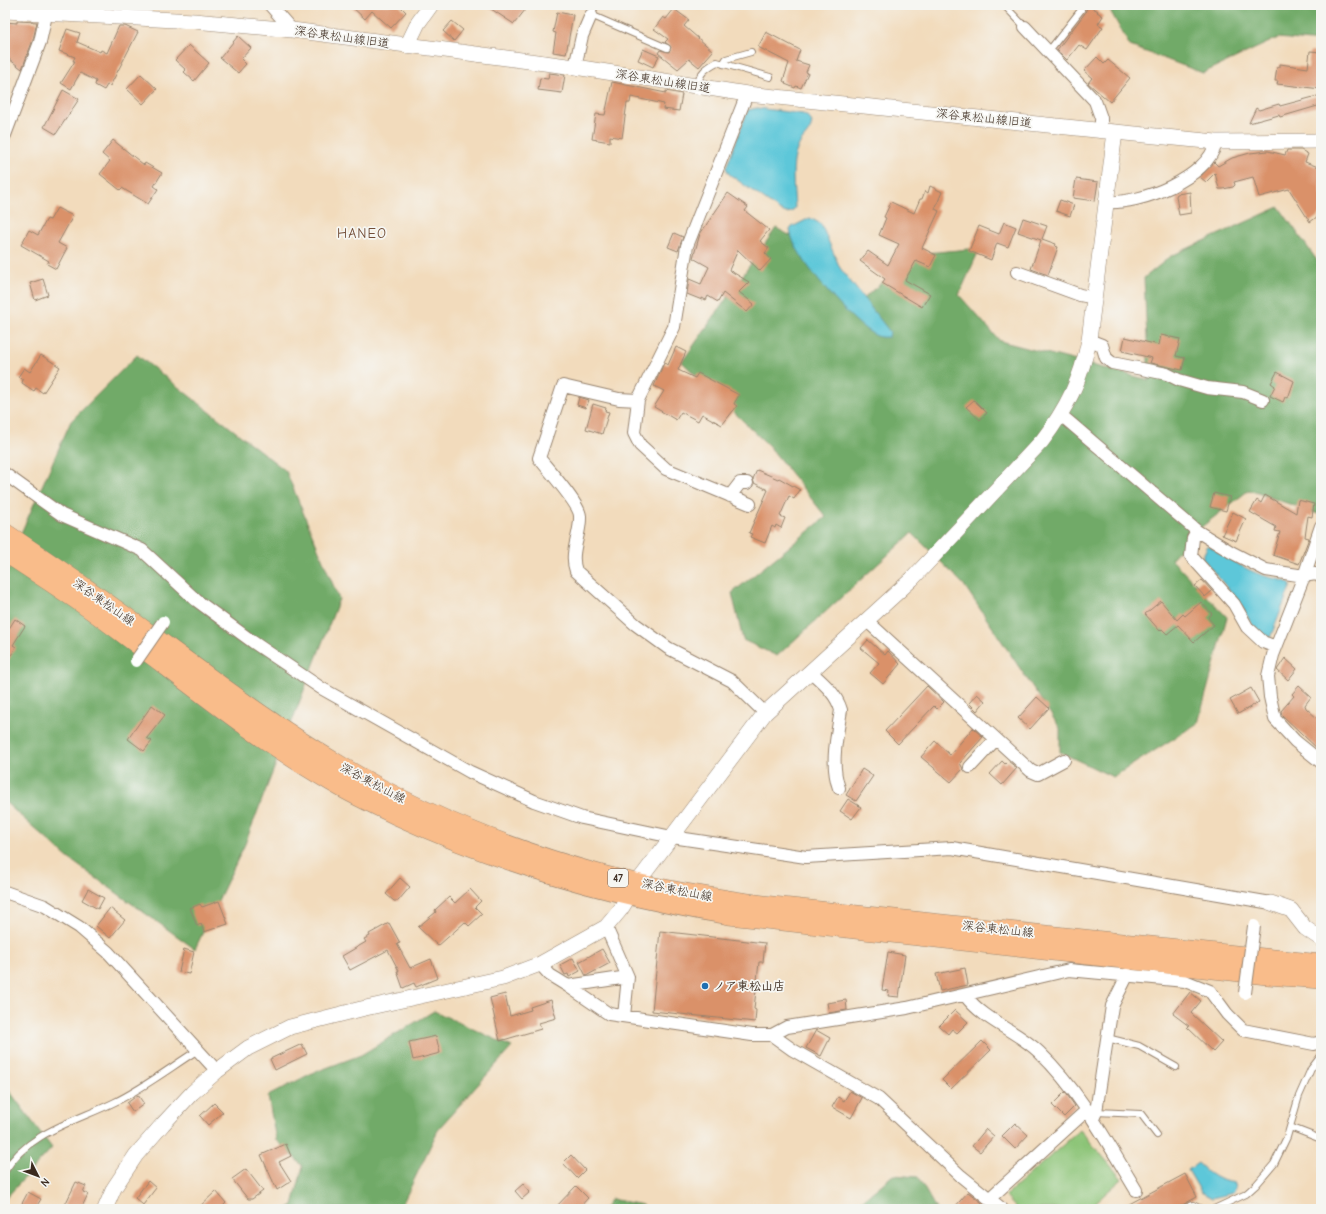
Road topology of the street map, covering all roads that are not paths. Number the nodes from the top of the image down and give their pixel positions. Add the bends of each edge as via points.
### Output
1 (270, 5) edge
2 (431, 5) edge
3 (1004, 5) edge
4 (593, 10) edge
5 (1081, 10) dead end
6 (5, 11) edge
7 (43, 11) edge
8 (1025, 27) joint
9 (292, 30) junction
10 (407, 46) junction
11 (667, 48) dead end
12 (751, 52) dead end
13 (1048, 52) junction
14 (723, 64) junction
15 (574, 67) junction
16 (770, 77) dead end
17 (697, 87) junction
18 (747, 94) junction
19 (1108, 131) junction
20 (5, 135) edge
21 (1321, 141) edge
22 (1216, 142) junction
23 (1106, 202) junction
24 (1016, 272) dead end
25 (1095, 298) junction
26 (1089, 340) junction
27 (638, 400) junction
28 (1264, 400) dead end
29 (1061, 416) junction
30 (5, 474) edge
31 (747, 482) dead end
32 (730, 496) junction
33 (750, 504) dead end
34 (1321, 526) edge
35 (1197, 531) junction
36 (5, 533) edge
37 (5, 552) edge
38 (1304, 576) junction
39 (1321, 576) edge
40 (866, 620) junction
41 (163, 622) dead end
42 (1276, 647) junction
43 (136, 661) dead end
44 (810, 671) junction
45 (765, 713) junction
46 (996, 739) junction
47 (1064, 760) dead end
48 (1321, 762) edge
49 (970, 766) dead end
50 (839, 788) dead end
51 (672, 837) junction
52 (633, 889) junction
53 (5, 892) edge
54 (1271, 903) joint
55 (1254, 926) dead end
56 (606, 927) junction
57 (1321, 939) edge
58 (540, 964) junction
59 (1321, 964) edge
60 (1128, 974) junction
61 (628, 977) junction
62 (1321, 979) edge
63 (568, 986) junction
64 (1245, 993) dead end
65 (964, 995) junction
66 (624, 1016) junction
67 (772, 1035) junction
68 (1107, 1038) junction
69 (1321, 1042) edge
70 (198, 1050) junction
71 (1321, 1056) edge
72 (1176, 1067) dead end
73 (217, 1071) junction
74 (1092, 1114) junction
75 (1290, 1127) junction
76 (1157, 1135) dead end
77 (1321, 1139) edge
78 (5, 1171) edge
79 (1136, 1190) dead end
80 (990, 1199) junction
81 (105, 1209) edge
82 (1002, 1209) edge
83 (1184, 1209) edge
84 (1201, 1209) edge
85 (1214, 1209) edge

1 - 9 street
2 - 10 street via 418,23
3 - 8 lane
4 - 11 lane
4 - 15 street via 582,36
5 - 13 lane
6 - 7 street, 深谷東松山線旧道
7 - 9 street, 深谷東松山線旧道
7 - 20 street via 40,42
8 - 13 street
9 - 10 street, 深谷東松山線旧道
10 - 15 street, 深谷東松山線旧道
12 - 14 lane via 726,59
13 - 19 street via 1095,101
14 - 16 lane
14 - 17 lane via 716,62 707,67 698,77
15 - 17 street, 深谷東松山線旧道
17 - 18 street, 深谷東松山線旧道
18 - 19 street, 深谷東松山線旧道
18 - 27 street via 687,246 674,327
19 - 22 street, 深谷東松山線旧道
19 - 23 street
21 - 22 street, 深谷東松山線旧道
22 - 23 street via 1214,152 1176,185 1117,203
23 - 25 street
24 - 25 street
25 - 26 street
26 - 28 street via 1102,345 1106,358 1112,363 1168,374 1207,388 1243,392
26 - 29 street via 1077,386
27 - 32 street via 634,433 645,451 674,474
27 - 45 street via 619,400 563,386 539,458 573,501 580,515 572,561 576,571 635,624 668,648 732,681
29 - 35 street
29 - 40 street via 1042,441 912,579
30 - 51 street via 62,515 142,550 196,600 253,642 321,688 470,772 534,801 582,818
31 - 32 street via 740,482
32 - 33 street
34 - 38 street
35 - 38 street via 1266,570
35 - 42 street via 1193,538 1191,556 1234,604 1247,628 1263,642
36 - 52 main road, 深谷東松山線 / 47 via 264,717 342,767 424,810 517,848
37 - 52 main road, 深谷東松山線 / 47 via 94,612 254,732 333,783 458,843 517,864 601,889
38 - 39 street
38 - 42 street
40 - 44 street
40 - 46 street
41 - 43 street, bridge
42 - 48 street via 1268,676 1274,719 1295,742
44 - 45 street
44 - 50 street via 835,696 841,710 834,758 834,775
45 - 51 street
46 - 47 street via 1031,771 1038,774
46 - 49 street
51 - 52 street
51 - 54 street via 806,857 952,848
52 - 56 street
52 - 59 main road, 深谷東松山線 / 47
52 - 62 main road, 深谷東松山線 / 47 via 665,904 729,916
53 - 70 street via 45,906 79,927 108,952
54 - 57 street via 1291,910 1305,928
55 - 64 street, bridge
56 - 58 street
56 - 61 street
58 - 63 street via 550,975
58 - 73 street via 503,978 290,1027 248,1048
60 - 65 street via 1069,970
60 - 68 street via 1112,1006
60 - 69 street via 1185,981 1210,991 1243,1030 1314,1044
61 - 63 street
61 - 66 street
63 - 66 street via 609,1014
65 - 67 street via 907,1008 787,1027
65 - 74 street via 973,1006 1035,1048
66 - 67 street via 752,1035
67 - 80 street via 879,1100 961,1176
68 - 72 lane via 1139,1046
68 - 74 street
70 - 73 street
70 - 78 lane via 116,1102 53,1129 11,1162
71 - 75 lane via 1302,1090
73 - 81 street via 192,1093 136,1155 114,1188
74 - 76 lane via 1141,1114
74 - 79 street
74 - 80 street
75 - 77 lane
75 - 85 lane via 1281,1152 1256,1185 1246,1194
80 - 82 street
83 - 84 lane via 1192,1205

